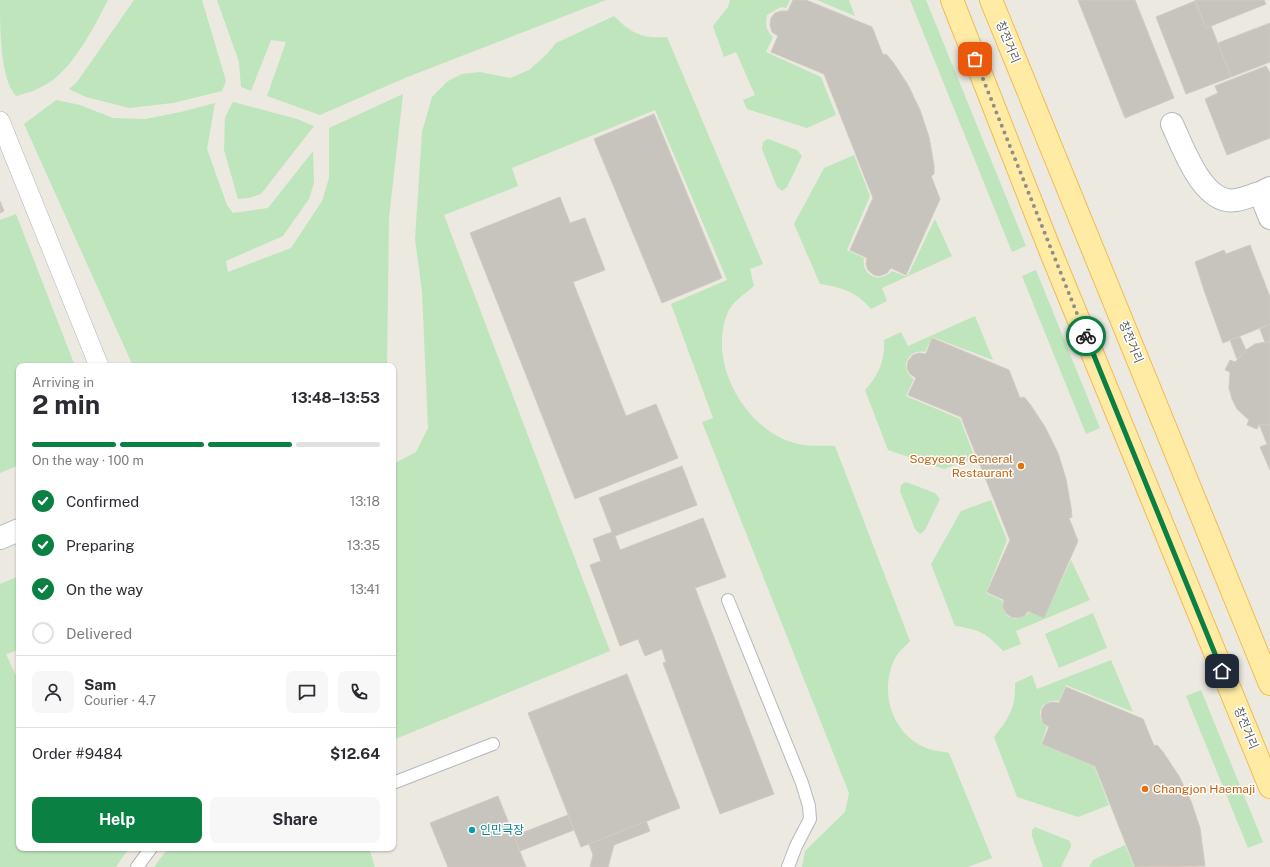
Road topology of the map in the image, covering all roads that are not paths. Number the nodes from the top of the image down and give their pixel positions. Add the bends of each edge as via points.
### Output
1 (952, 0) edge
2 (991, 0) edge
3 (0, 121) edge
4 (1172, 124) dead end
5 (1265, 191) edge
6 (1270, 218) edge
7 (98, 363) edge
8 (16, 531) edge
9 (0, 538) edge
10 (728, 600) dead end
11 (1270, 684) edge
12 (493, 744) dead end
13 (396, 782) edge
14 (1270, 787) edge
15 (149, 851) edge
16 (137, 867) edge
17 (788, 867) edge

1 - 14 main road, 창전거리 via 1050,250
2 - 11 main road, 창전거리
3 - 7 street
4 - 5 street via 1197,178 1216,196 1235,201
5 - 6 street
8 - 9 street
10 - 17 lane via 810,806 810,819
12 - 13 lane
15 - 16 lane

